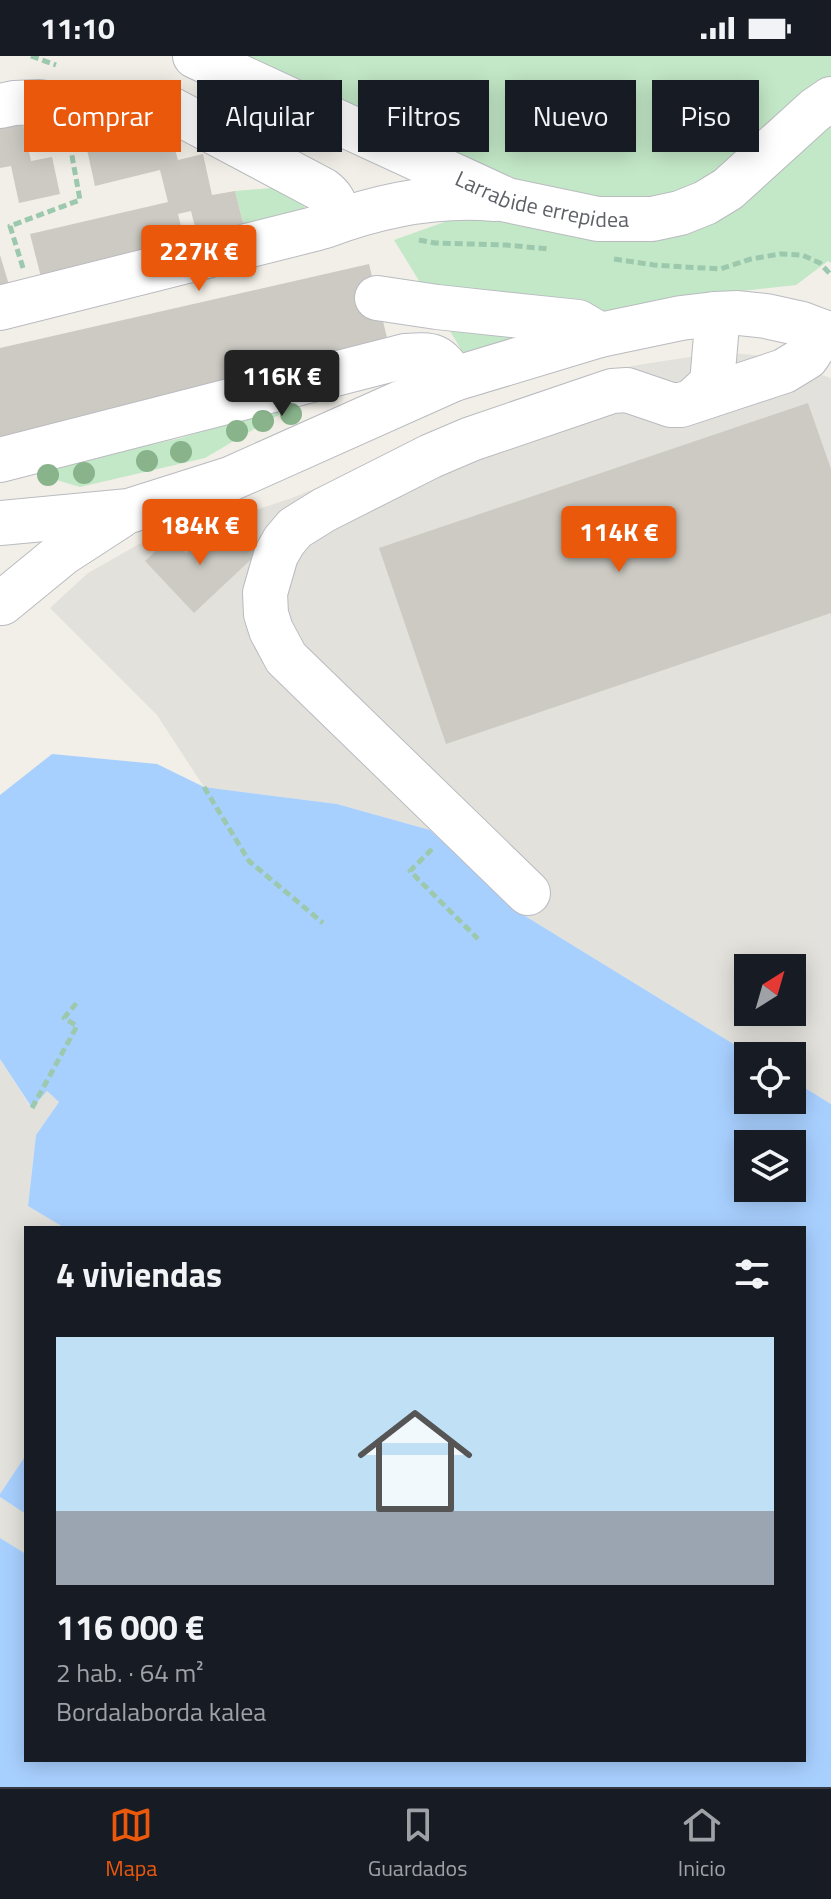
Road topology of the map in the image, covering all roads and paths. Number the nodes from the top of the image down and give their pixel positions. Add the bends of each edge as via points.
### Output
1 (195, 56) edge
2 (831, 99) edge
3 (0, 106) edge
4 (71, 152) edge
5 (507, 200) junction
6 (330, 218) junction
7 (13, 292) edge
8 (377, 298) dead end
9 (715, 314) junction
10 (827, 334) edge
11 (600, 335) junction
12 (454, 379) junction
13 (694, 400) junction
14 (0, 460) edge
15 (129, 511) junction
16 (0, 523) edge
17 (0, 546) edge
18 (1, 604) edge
19 (204, 787) dead end
20 (441, 840) dead end
21 (528, 893) dead end
22 (323, 923) dead end
23 (478, 939) dead end
24 (79, 1000) dead end
25 (32, 1108) dead end

1 - 5 street, Larrabide errepidea
2 - 5 street, Larrabide errepidea via 728,189 680,213 598,219
3 - 6 street via 40,102 86,111 163,105 323,190 334,201
4 - 7 path via 80,200 10,226
5 - 6 street via 440,199
6 - 7 street via 272,240
8 - 11 street via 578,322
9 - 10 street via 766,316
9 - 11 street
9 - 13 street via 712,383
10 - 13 street via 807,357 784,371
11 - 12 street
12 - 14 street via 443,361 405,356
12 - 15 street via 230,479
13 - 21 street via 671,405 627,390 612,391 471,439 304,521 284,541 273,564 266,614 286,658
15 - 16 street
15 - 18 street via 63,553
17 - 18 street via 10,571
19 - 22 path via 249,861
20 - 23 path via 410,871
24 - 25 path via 64,1018 77,1026

